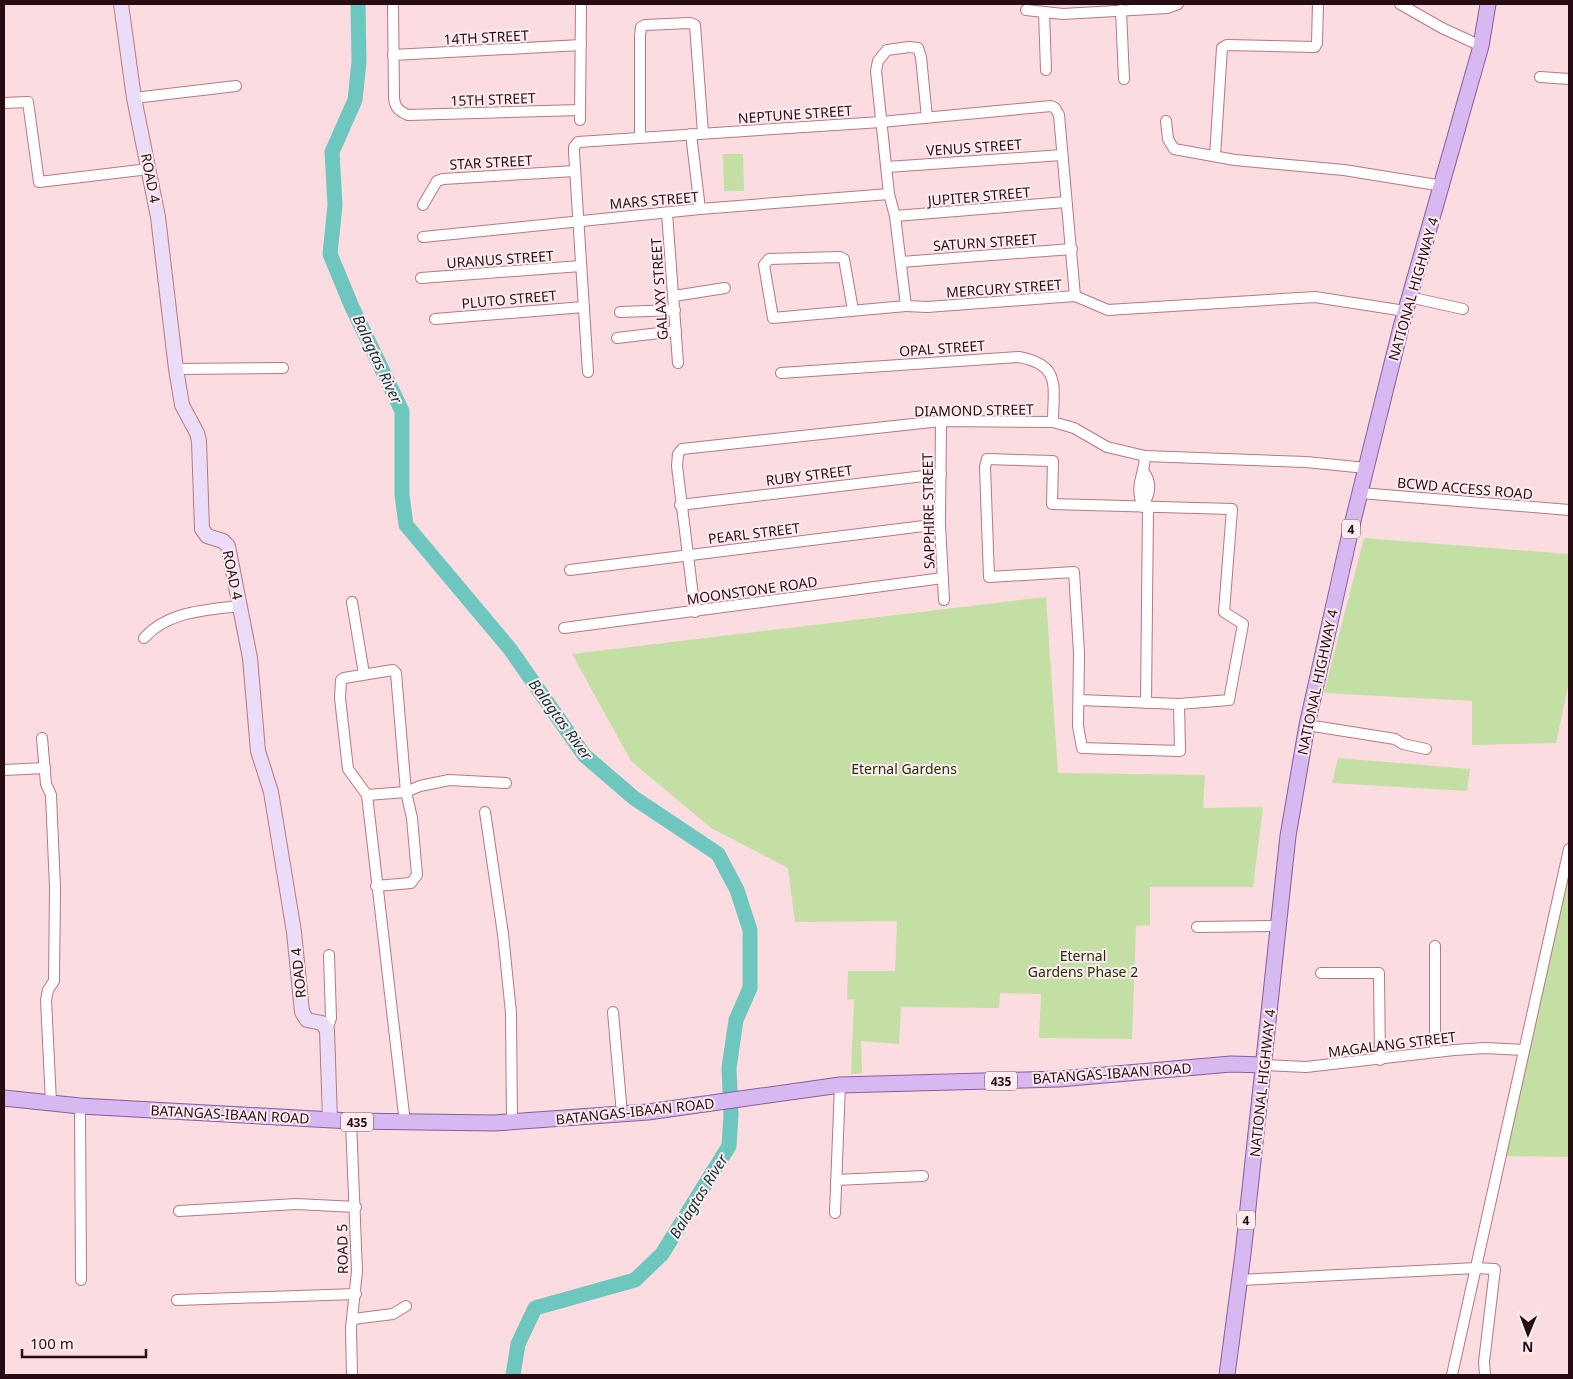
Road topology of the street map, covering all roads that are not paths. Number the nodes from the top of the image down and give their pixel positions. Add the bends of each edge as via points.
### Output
1 (121, 4) edge
2 (393, 4) edge
3 (581, 4) edge
4 (1178, 4) edge
5 (1318, 4) edge
6 (1400, 4) edge
7 (1488, 4) edge
8 (1063, 9) edge
9 (1026, 10) dead end
10 (1121, 10) junction
11 (1044, 12) junction
12 (581, 45) junction
13 (1481, 46) junction
14 (393, 55) junction
15 (1046, 70) dead end
16 (1540, 77) dead end
17 (1124, 79) dead end
18 (1569, 79) edge
19 (236, 86) dead end
20 (134, 98) junction
21 (4, 103) edge
22 (927, 118) junction
23 (1166, 121) dead end
24 (881, 122) junction
25 (703, 133) junction
26 (691, 134) junction
27 (640, 137) junction
28 (1062, 155) junction
29 (1215, 156) junction
30 (887, 167) junction
31 (149, 169) junction
32 (575, 171) junction
33 (1442, 186) junction
34 (889, 194) junction
35 (1066, 202) junction
36 (423, 205) dead end
37 (700, 209) junction
38 (666, 213) junction
39 (895, 216) junction
40 (578, 221) junction
41 (423, 237) dead end
42 (1072, 249) junction
43 (901, 262) junction
44 (581, 266) junction
45 (421, 278) dead end
46 (725, 288) dead end
47 (674, 296) junction
48 (1075, 296) junction
49 (1409, 296) junction
50 (906, 306) junction
51 (584, 307) junction
52 (1463, 309) dead end
53 (675, 310) junction
54 (853, 310) junction
55 (620, 312) dead end
56 (1405, 312) junction
57 (435, 319) dead end
58 (676, 331) junction
59 (617, 338) dead end
60 (678, 363) dead end
61 (283, 368) dead end
62 (176, 370) junction
63 (588, 372) dead end
64 (781, 373) dead end
65 (941, 421) junction
66 (1053, 422) junction
67 (1145, 456) junction
68 (1366, 468) junction
69 (941, 474) junction
70 (1360, 493) junction
71 (680, 505) junction
72 (1145, 507) junction
73 (1569, 510) edge
74 (940, 524) junction
75 (688, 556) junction
76 (570, 570) dead end
77 (943, 578) junction
78 (944, 600) dead end
79 (352, 602) dead end
80 (240, 606) junction
81 (695, 612) junction
82 (564, 628) dead end
83 (144, 638) dead end
84 (364, 674) junction
85 (1080, 700) junction
86 (1146, 703) junction
87 (1179, 704) junction
88 (1307, 725) junction
89 (42, 738) dead end
90 (1426, 749) dead end
91 (45, 768) junction
92 (4, 770) edge
93 (506, 783) dead end
94 (406, 792) junction
95 (367, 795) junction
96 (485, 812) dead end
97 (1569, 849) edge
98 (376, 886) junction
99 (1279, 926) junction
100 (1197, 927) dead end
101 (1435, 946) dead end
102 (329, 955) dead end
103 (1321, 973) dead end
104 (613, 1012) dead end
105 (327, 1030) junction
106 (1524, 1050) junction
107 (1435, 1052) junction
108 (1380, 1060) junction
109 (1264, 1065) junction
110 (840, 1085) junction
111 (4, 1098) edge
112 (51, 1102) junction
113 (80, 1106) junction
114 (622, 1114) junction
115 (330, 1120) junction
116 (351, 1121) junction
117 (405, 1123) junction
118 (512, 1123) junction
119 (923, 1176) dead end
120 (836, 1180) junction
121 (356, 1207) junction
122 (179, 1211) dead end
123 (835, 1213) dead end
124 (1476, 1268) junction
125 (81, 1280) dead end
126 (1240, 1280) junction
127 (356, 1294) junction
128 (177, 1300) dead end
129 (406, 1306) dead end
130 (352, 1319) junction
131 (352, 1375) edge
132 (1227, 1375) edge
133 (1452, 1375) edge
134 (1484, 1375) edge

1 - 20 street, ROAD 4
2 - 14 street
3 - 12 street
4 - 10 street via 1167,8
5 - 29 street via 1315,47 1227,45 1222,48
6 - 13 street
7 - 13 main road, NATIONAL HIGHWAY 4 / 4
8 - 10 street
8 - 11 street
9 - 11 street
10 - 17 street
11 - 15 street
12 - 14 street, 14TH STREET
12 - 14 street, 15TH STREET via 580,115 408,116 395,105
13 - 33 main road, NATIONAL HIGHWAY 4 / 4
16 - 18 street
19 - 20 street
20 - 31 street, ROAD 4
21 - 31 street via 28,102 39,182
22 - 24 street, NEPTUNE STREET
22 - 24 street via 921,57 918,48 910,47 887,50 878,60 876,71
22 - 28 street, NEPTUNE STREET via 1051,106 1058,115
23 - 29 street via 1168,139 1174,149
24 - 25 street, NEPTUNE STREET
24 - 30 street
25 - 26 street, NEPTUNE STREET
25 - 27 street via 695,25 645,25 641,27 640,36
26 - 27 street, NEPTUNE STREET
26 - 37 street
27 - 32 street, NEPTUNE STREET via 578,142 574,147
28 - 30 street, VENUS STREET
28 - 35 street, NEPTUNE STREET
29 - 33 street via 1344,170
30 - 34 street
31 - 62 street, ROAD 4 via 158,217
32 - 36 street, STAR STREET via 443,179 437,181
32 - 40 street, NEPTUNE STREET
33 - 49 main road, NATIONAL HIGHWAY 4 / 4
34 - 37 street, MARS STREET
34 - 39 street
35 - 39 street, JUPITER STREET
35 - 42 street, NEPTUNE STREET
37 - 38 street, MARS STREET
38 - 40 street, MARS STREET
38 - 47 street, GALAXY STREET
39 - 43 street
40 - 41 street, MARS STREET
40 - 44 street, NEPTUNE STREET
42 - 43 street, SATURN STREET
42 - 48 street, NEPTUNE STREET
43 - 50 street
44 - 45 street, URANUS STREET
44 - 51 street, NEPTUNE STREET
46 - 47 street
47 - 53 street, GALAXY STREET
48 - 50 street, MERCURY STREET
48 - 56 street, MERCURY STREET via 1108,310 1315,298
49 - 52 street
49 - 56 main road, NATIONAL HIGHWAY 4 / 4
50 - 54 street, MERCURY STREET
51 - 57 street, PLUTO STREET
51 - 63 street, NEPTUNE STREET
53 - 55 street
53 - 58 street, GALAXY STREET
54 - 54 street, MERCURY STREET via 844,259 769,259 766,262 773,318
56 - 68 main road, NATIONAL HIGHWAY 4 / 4
58 - 59 street
58 - 60 street, GALAXY STREET
61 - 62 street
62 - 80 street, ROAD 4 via 182,405 199,441 202,529 207,536 227,544
64 - 66 street, OPAL STREET via 1019,357 1035,360 1048,369 1053,380
65 - 66 street, DIAMOND STREET
65 - 69 street, SAPPHIRE STREET
65 - 71 street, DIAMOND STREET via 682,449 676,466
66 - 67 street, DIAMOND STREET via 1074,428 1107,447
67 - 68 street, DIAMOND STREET via 1306,462
67 - 72 street via 1138,493
68 - 70 main road, NATIONAL HIGHWAY 4 / 4
69 - 71 street, RUBY STREET
69 - 74 street, SAPPHIRE STREET
70 - 73 street, BCWD ACCESS ROAD
70 - 88 main road, NATIONAL HIGHWAY 4 / 4
71 - 75 street, DIAMOND STREET
72 - 85 street via 1052,504 1053,461 987,459 988,575 993,578 1074,572
72 - 86 street
72 - 87 street via 1232,509 1224,612 1243,624 1229,700
74 - 75 street, PEARL STREET
74 - 77 street, SAPPHIRE STREET
75 - 76 street, PEARL STREET
75 - 81 street, DIAMOND STREET
77 - 78 street, SAPPHIRE STREET
77 - 81 street, MOONSTONE ROAD
79 - 84 street
80 - 83 street via 197,611 172,618 156,626
80 - 105 street, ROAD 4 via 253,680 258,751 271,792 294,932 302,1012 307,1020 322,1023
81 - 82 street, MOONSTONE ROAD
84 - 94 street via 393,670 396,673
84 - 95 street via 341,680 340,698 348,769
85 - 86 street
85 - 87 street via 1078,726 1082,748 1180,752
86 - 87 street
88 - 90 street via 1395,739
88 - 99 main road, NATIONAL HIGHWAY 4 / 4 via 1288,836
89 - 91 street
91 - 92 street
91 - 112 street via 51,795 55,888 54,981 46,1000
93 - 94 street via 449,780
94 - 95 street
94 - 98 street via 412,818 417,875 410,883
95 - 98 street
96 - 118 street via 511,1013
97 - 106 street
98 - 117 street
99 - 100 street
99 - 109 main road, NATIONAL HIGHWAY 4 / 4
101 - 107 street
102 - 105 street via 331,1018
103 - 108 street via 1379,973
104 - 114 street
105 - 115 street
106 - 107 street, MAGALANG STREET via 1485,1048
106 - 124 street
107 - 108 street, MAGALANG STREET
108 - 109 street, MAGALANG STREET via 1306,1067
109 - 110 main road, BATANGAS-IBAAN ROAD / 435 via 1232,1064 1059,1079
109 - 126 main road, NATIONAL HIGHWAY 4 / 4
110 - 114 main road, BATANGAS-IBAAN ROAD / 435
110 - 120 street
111 - 112 main road, BATANGAS-IBAAN ROAD / 435
112 - 113 main road, BATANGAS-IBAAN ROAD / 435
113 - 115 main road, BATANGAS-IBAAN ROAD / 435
113 - 125 street
114 - 118 main road, BATANGAS-IBAAN ROAD / 435
115 - 116 main road, BATANGAS-IBAAN ROAD / 435
116 - 117 main road, BATANGAS-IBAAN ROAD / 435
116 - 121 street, ROAD 5
117 - 118 main road, BATANGAS-IBAAN ROAD / 435
119 - 120 street
120 - 123 street
121 - 122 street via 296,1204
121 - 127 street, ROAD 5
124 - 126 street
124 - 133 street
124 - 134 street via 1495,1269
126 - 132 main road, NATIONAL HIGHWAY 4 / 4
127 - 128 street
127 - 130 street, ROAD 5
129 - 130 street via 393,1314
130 - 131 street, ROAD 5

